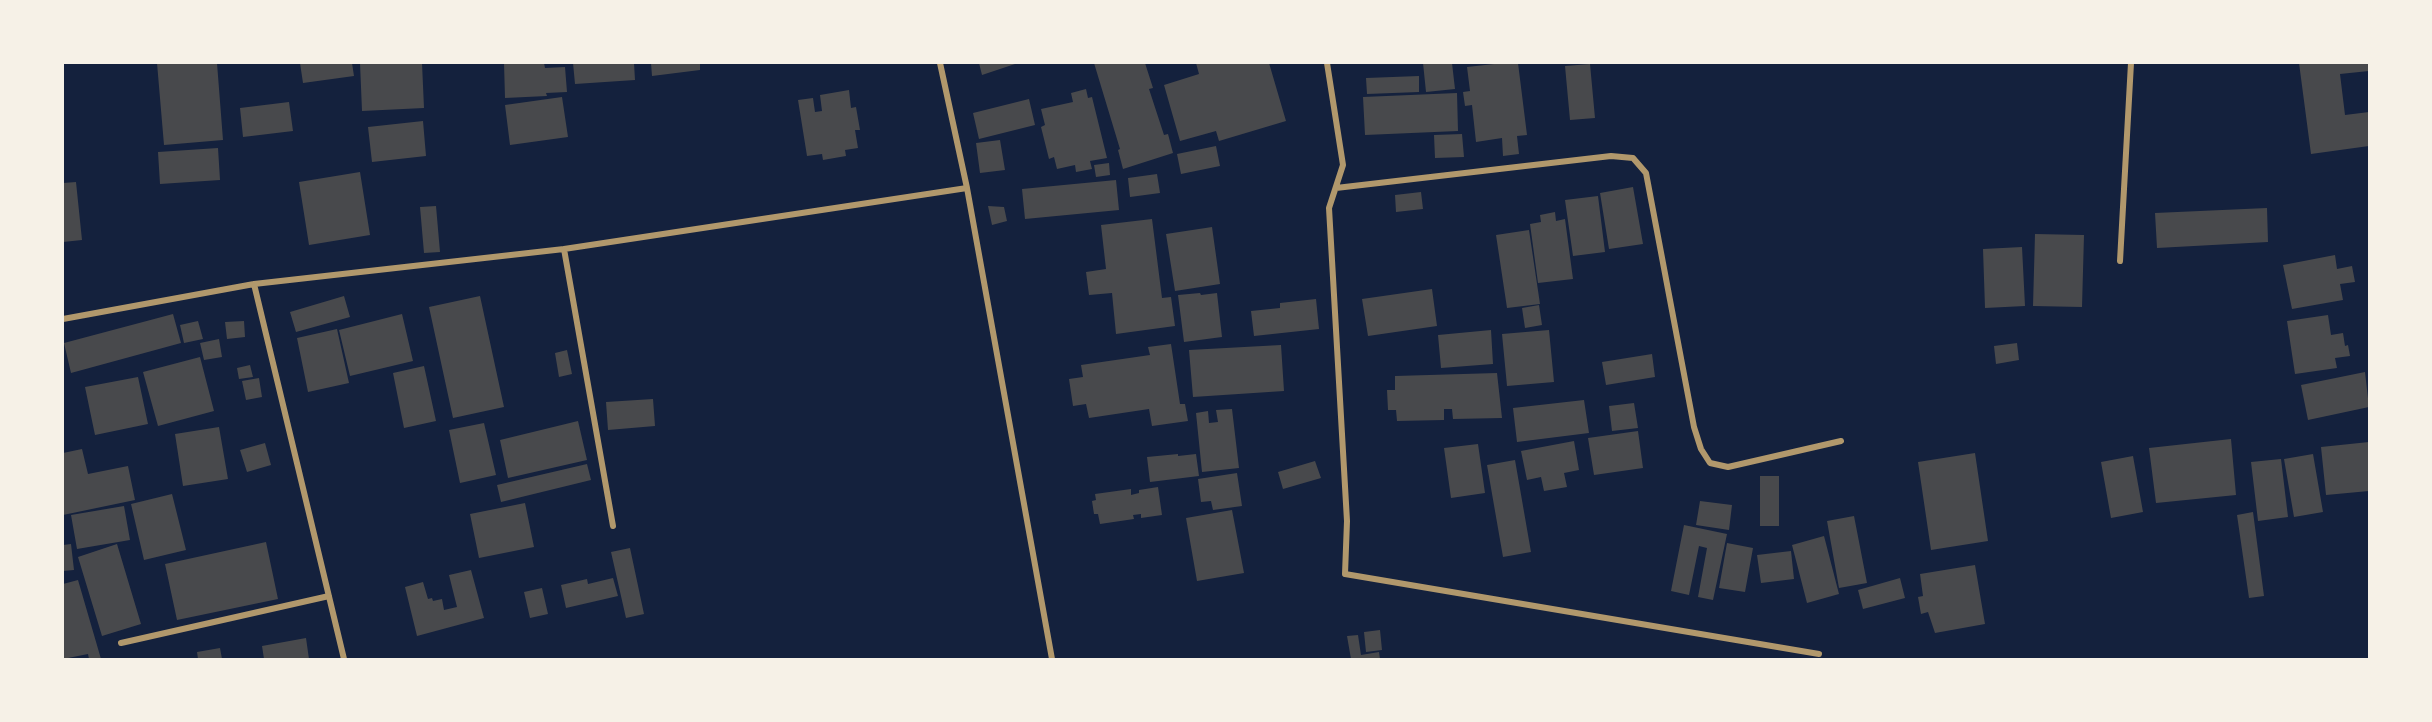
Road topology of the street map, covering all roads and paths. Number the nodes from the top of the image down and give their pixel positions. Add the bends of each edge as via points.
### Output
1 (940, 63) edge
2 (1328, 63) edge
3 (2132, 63) edge
4 (967, 188) junction
5 (1336, 188) junction
6 (564, 249) junction
7 (2120, 261) dead end
8 (254, 284) junction
9 (63, 319) edge
10 (1841, 441) dead end
11 (613, 526) dead end
12 (329, 596) junction
13 (121, 643) dead end
14 (1819, 654) dead end
15 (344, 659) edge
16 (1052, 659) edge

1 - 4 street
2 - 5 street via 1343,165
3 - 7 street
4 - 6 street
4 - 16 street
5 - 10 street via 1611,156 1633,158 1646,173 1694,427 1710,464 1728,467
5 - 14 street via 1329,208 1347,521 1345,574
6 - 8 street
6 - 11 street
8 - 9 street
8 - 12 street
12 - 13 street
12 - 15 street

